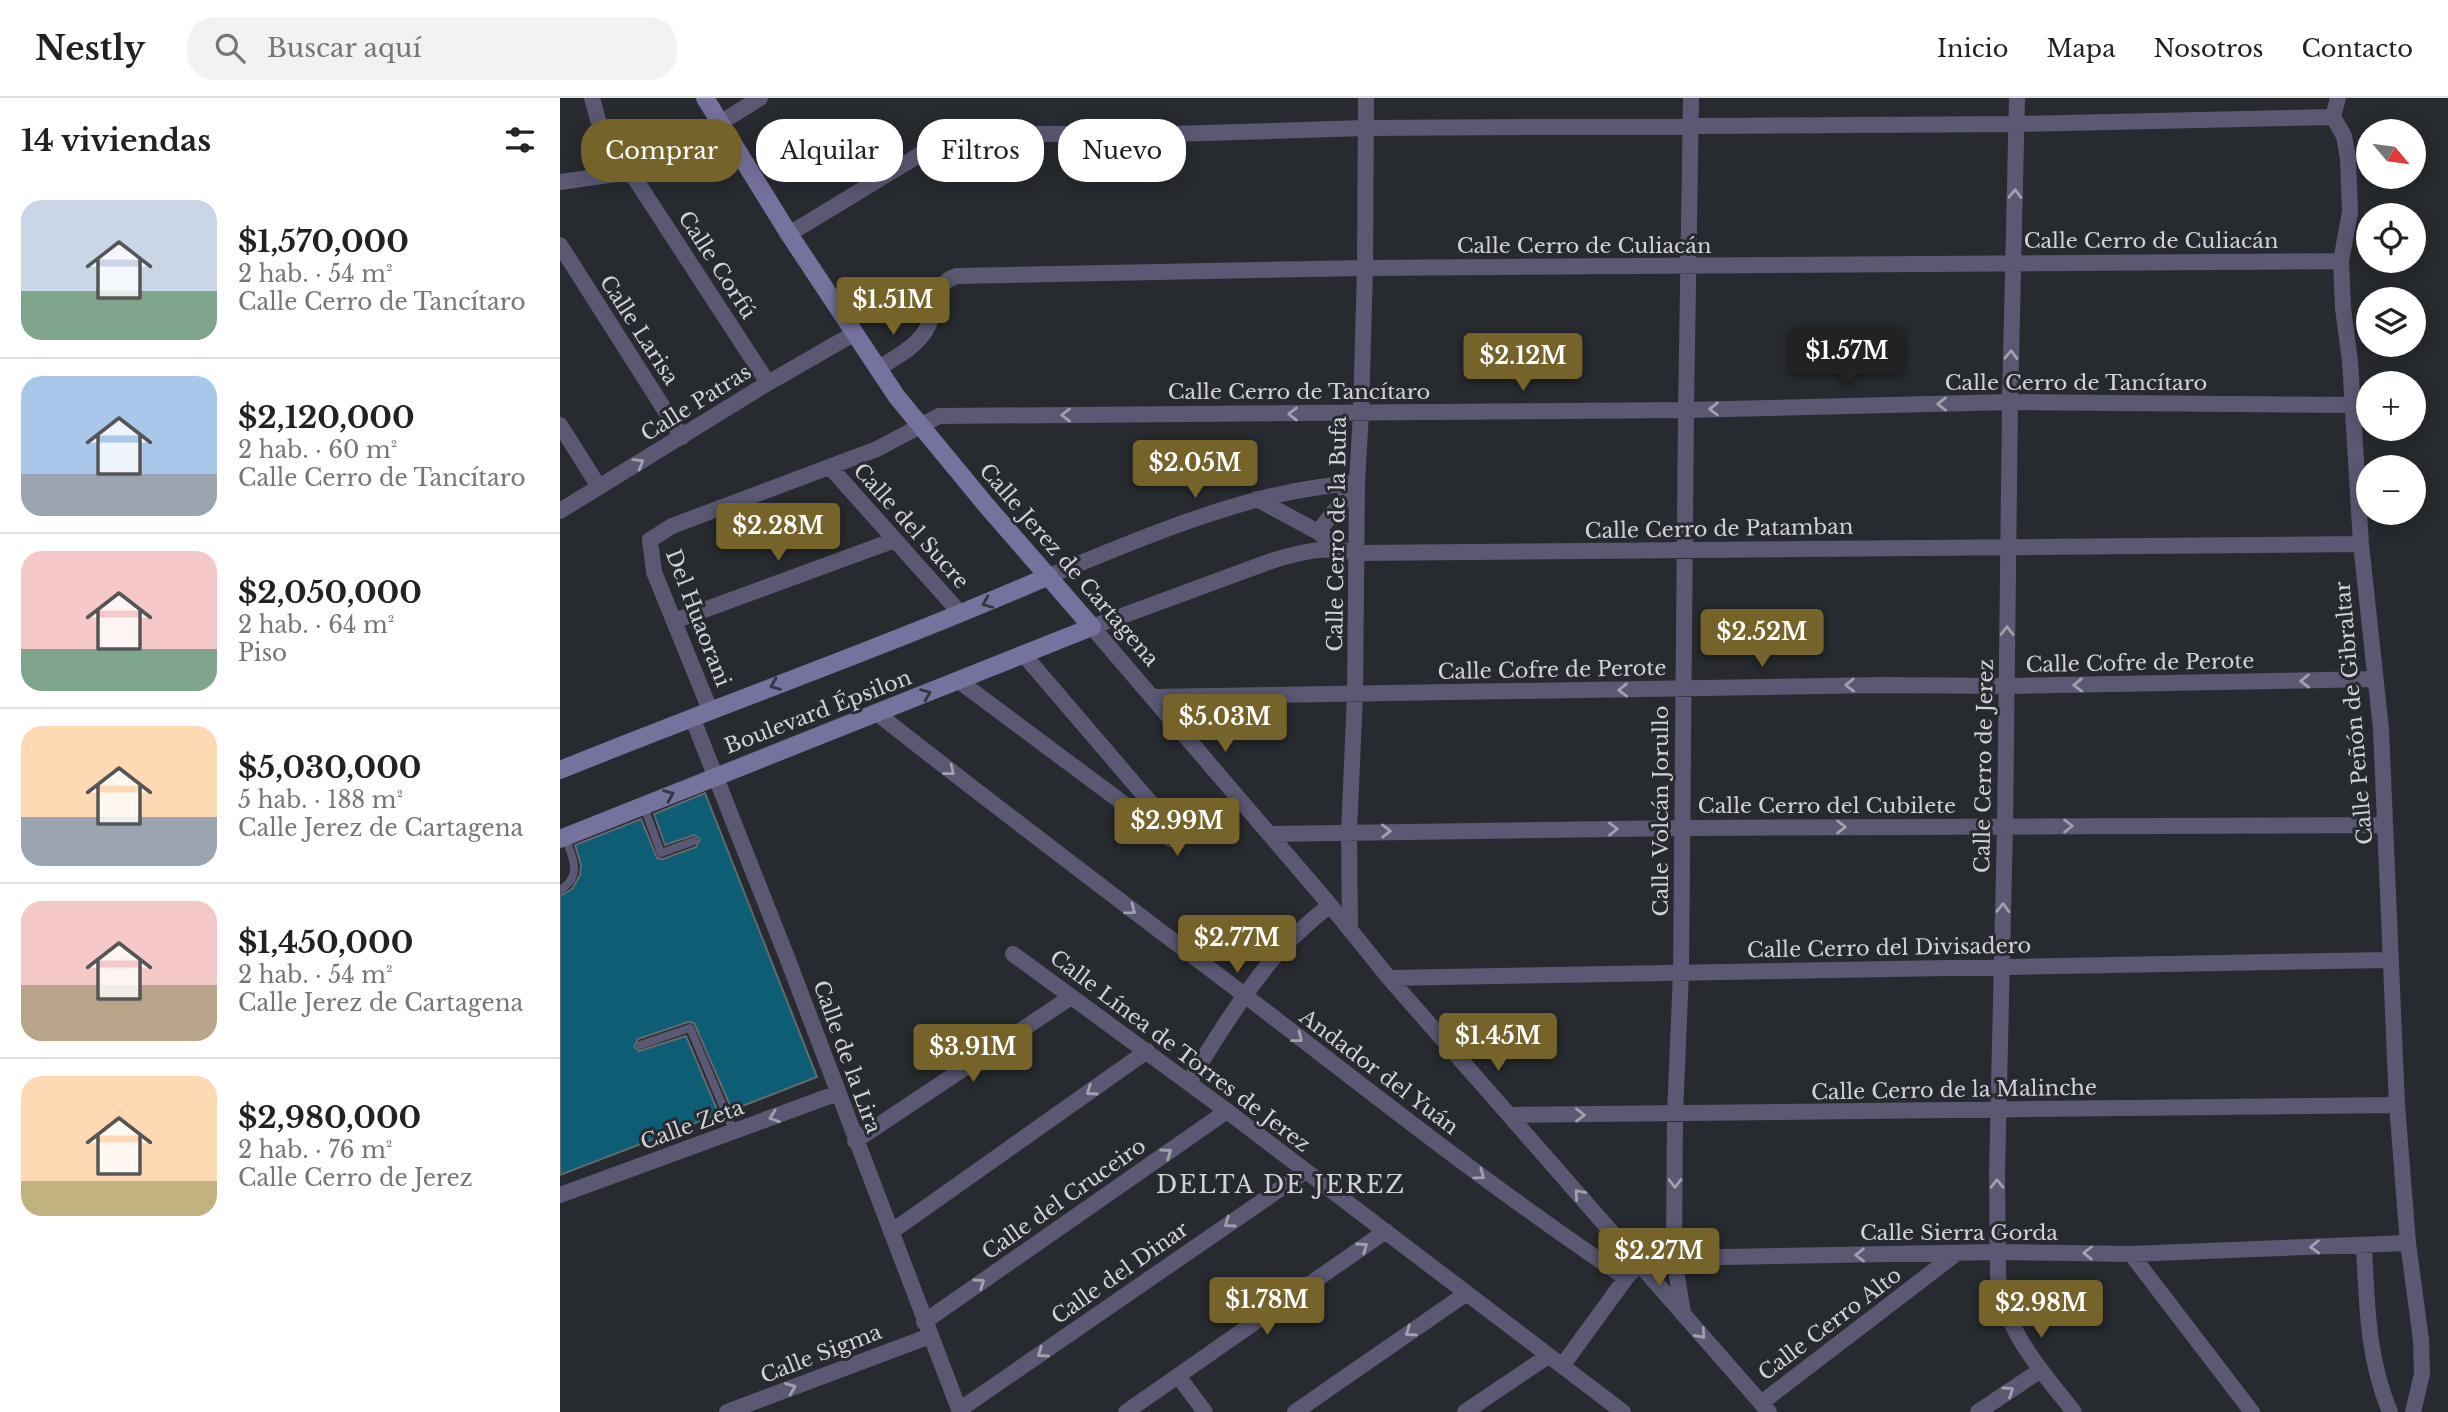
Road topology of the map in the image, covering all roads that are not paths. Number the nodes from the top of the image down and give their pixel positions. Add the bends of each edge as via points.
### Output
1 (592, 98) edge
2 (705, 98) edge
3 (760, 98) edge
4 (1366, 98) edge
5 (1691, 98) edge
6 (2017, 98) edge
7 (2338, 98) edge
8 (2333, 117) junction
9 (598, 119) edge
10 (718, 119) edge
11 (726, 119) edge
12 (1691, 124) junction
13 (2017, 124) junction
14 (1365, 128) junction
15 (742, 158) edge
16 (581, 179) edge
17 (560, 182) edge
18 (637, 182) edge
19 (789, 234) junction
20 (560, 245) edge
21 (2341, 261) junction
22 (2014, 262) junction
23 (1688, 266) junction
24 (1365, 268) junction
25 (855, 333) junction
26 (877, 369) junction
27 (768, 383) junction
28 (2010, 402) junction
29 (2353, 405) junction
30 (1686, 410) junction
31 (1361, 413) junction
32 (560, 425) edge
33 (920, 425) junction
34 (682, 437) junction
35 (830, 467) junction
36 (1357, 482) junction
37 (598, 488) junction
38 (1257, 499) junction
39 (560, 511) edge
40 (1318, 532) junction
41 (650, 540) joint
42 (895, 540) junction
43 (2361, 544) junction
44 (2008, 545) junction
45 (1338, 548) junction
46 (1686, 551) junction
47 (1357, 553) junction
48 (1049, 576) junction
49 (961, 614) junction
50 (674, 621) junction
51 (1092, 627) junction
52 (1024, 655) junction
53 (2374, 679) junction
54 (959, 681) junction
55 (2007, 686) junction
56 (1683, 689) junction
57 (1355, 694) junction
58 (1152, 697) junction
59 (710, 710) junction
60 (878, 714) junction
61 (692, 717) junction
62 (560, 770) edge
63 (716, 776) junction
64 (644, 806) junction
65 (2385, 825) junction
66 (2005, 827) junction
67 (1683, 828) junction
68 (1349, 832) junction
69 (1269, 834) junction
70 (563, 838) edge
71 (694, 841) dead end
72 (560, 890) edge
73 (1330, 905) junction
74 (1350, 929) junction
75 (1013, 954) dead end
76 (2389, 960) junction
77 (2001, 968) junction
78 (1681, 972) junction
79 (1389, 978) junction
80 (1245, 996) junction
81 (1071, 997) junction
82 (640, 1045) dead end
83 (1147, 1051) junction
84 (1189, 1082) junction
85 (838, 1093) junction
86 (2397, 1105) junction
87 (1227, 1111) junction
88 (1999, 1111) junction
89 (1675, 1114) junction
90 (1511, 1115) junction
91 (734, 1132) junction
92 (855, 1141) junction
93 (1306, 1171) junction
94 (560, 1195) edge
95 (1386, 1231) junction
96 (891, 1232) junction
97 (2408, 1243) junction
98 (2364, 1245) junction
99 (1997, 1252) junction
100 (1957, 1253) junction
101 (2131, 1254) junction
102 (1674, 1258) junction
103 (1639, 1264) junction
104 (1626, 1278) junction
105 (1466, 1293) junction
106 (1683, 1314) junction
107 (927, 1329) junction
108 (1555, 1361) junction
109 (2041, 1370) junction
110 (1178, 1376) junction
111 (1765, 1407) edge
112 (959, 1411) edge
113 (727, 1412) edge
114 (1126, 1412) edge
115 (1205, 1412) edge
116 (1295, 1412) edge
117 (1465, 1412) edge
118 (1623, 1412) edge
119 (1978, 1412) edge
120 (2074, 1412) edge
121 (2252, 1412) edge
122 (2390, 1412) edge
123 (2413, 1412) edge

1 - 9 street
2 - 10 street, Calle Jerez de Cartagena
3 - 11 street
4 - 14 street, Calle Cerro de la Bufa
5 - 12 street, Calle Volcán Jorullo
6 - 13 street, Calle Cerro de Jerez
7 - 8 street
8 - 13 street
8 - 21 street, Calle Peñón de Gibraltar via 2344,136 2350,188
12 - 13 street
12 - 14 street
12 - 23 street, Calle Volcán Jorullo
22 -> 13 street, Calle Cerro de Jerez
14 - 19 street via 1139,135 974,133 929,149
14 - 24 street, Calle Cerro de la Bufa
15 - 19 street, Calle Jerez de Cartagena
16 - 17 street
18 - 27 street, Calle Corfú
19 - 25 street, Calle Jerez de Cartagena
20 - 34 street, Calle Larisa
21 - 22 street, Calle Cerro de Culiacán
21 - 29 street, Calle Peñón de Gibraltar
22 - 23 street, Calle Cerro de Culiacán
28 -> 22 street, Calle Cerro de Jerez
23 - 24 street, Calle Cerro de Culiacán
23 - 30 street, Calle Volcán Jorullo
24 - 26 street, Calle Cerro de Culiacán via 957,276 940,286 925,333
24 - 31 street, Calle Cerro de la Bufa
25 - 26 street, Calle Jerez de Cartagena
25 - 27 street, Calle Patras
26 - 33 street, Calle Jerez de Cartagena
27 - 34 street, Calle Patras
28 - 29 street, Calle Cerro de Tancítaro
28 -> 30 street, Calle Cerro de Tancítaro
28 - 44 street, Calle Cerro de Jerez
29 - 43 street, Calle Peñón de Gibraltar
30 - 31 street, Calle Cerro de Tancítaro
30 - 46 street, Calle Volcán Jorullo
31 -> 33 street, Calle Cerro de Tancítaro via 954,415
31 - 36 street, Calle Cerro de la Bufa
32 - 37 street
33 - 35 street, Calle Cerro de Tancítaro via 877,449
33 - 48 street, Calle Jerez de Cartagena
37 -> 34 street, Calle Patras
35 - 41 street, Calle Cerro de Tancítaro via 672,526
35 - 42 street, Calle del Sucre
36 - 38 street
36 - 40 street
36 - 47 street, Calle Cerro de la Bufa
37 - 39 street, Calle Patras
38 - 40 street
38 - 48 street
40 - 45 street
41 - 50 street, Del Huaorani via 654,572
42 - 49 street, Calle del Sucre
42 - 50 street
43 - 44 street, Calle Cerro de Patamban
43 - 53 street, Calle Peñón de Gibraltar
44 - 46 street, Calle Cerro de Patamban
55 -> 44 street, Calle Cerro de Jerez
45 - 47 street, Calle Cerro de Patamban
45 - 51 street, Calle Cerro de Patamban via 1271,561
46 - 47 street, Calle Cerro de Patamban
46 - 56 street, Calle Volcán Jorullo
47 - 57 street, Calle Cerro de la Bufa
48 -> 49 street, Boulevard Épsilon
48 - 51 street, Calle Jerez de Cartagena
49 -> 59 street, Boulevard Épsilon
50 - 59 street, Del Huaorani
51 - 52 street, Boulevard Épsilon
51 - 58 street, Calle Jerez de Cartagena
52 - 54 street, Boulevard Épsilon
52 - 54 street via 1176,839
53 -> 55 street, Calle Cofre de Perote
53 - 65 street, Calle Peñón de Gibraltar
60 -> 54 street, Boulevard Épsilon
55 -> 56 street, Calle Cofre de Perote
55 - 66 street, Calle Cerro de Jerez
56 -> 57 street, Calle Cofre de Perote
56 - 67 street, Calle Volcán Jorullo
57 - 58 street, Calle Cofre de Perote
57 - 68 street, Calle Cerro de la Bufa
58 - 69 street, Calle Jerez de Cartagena
59 - 61 street, Boulevard Épsilon
60 - 63 street, Boulevard Épsilon
60 -> 80 street, Andador del Yuán
61 - 62 street, Boulevard Épsilon
61 - 63 street, Calle de la Lira
64 -> 63 street, Boulevard Épsilon
63 - 85 street, Calle de la Lira
64 - 70 street, Boulevard Épsilon
64 - 71 lane via 661,853
66 -> 65 street, Calle Cerro del Cubilete
65 - 76 street, Calle Peñón de Gibraltar
67 -> 66 street, Calle Cerro del Cubilete
77 -> 66 street, Calle Cerro de Jerez
68 -> 67 street, Calle Cerro del Cubilete
67 - 78 street, Calle Volcán Jorullo
68 - 69 street, Calle Cerro del Cubilete
68 - 74 street, Calle Cerro de la Bufa
69 - 73 street, Calle Jerez de Cartagena
70 - 72 lane via 575,873
73 - 74 street, Calle Jerez de Cartagena
73 - 80 street via 1279,952
74 - 79 street, Calle Jerez de Cartagena
75 - 81 street, Calle Línea de Torres de Jerez
76 - 77 street, Calle Cerro del Divisadero
76 - 86 street, Calle Peñón de Gibraltar
77 - 78 street, Calle Cerro del Divisadero
77 - 88 street, Calle Cerro de Jerez
78 - 79 street, Calle Cerro del Divisadero
78 - 89 street, Calle Volcán Jorullo
79 - 90 street, Calle Jerez de Cartagena
80 - 84 street
80 -> 104 street, Andador del Yuán via 1430,1139
81 - 83 street, Calle Línea de Torres de Jerez
81 - 92 street
82 - 91 lane via 690,1028
83 - 84 street, Calle Línea de Torres de Jerez
83 -> 96 street
84 - 87 street, Calle Línea de Torres de Jerez
85 -> 91 street, Calle Zeta
85 - 92 street, Calle de la Lira
86 - 88 street, Calle Cerro de la Malinche
86 - 97 street, Calle Peñón de Gibraltar
87 - 93 street, Calle Línea de Torres de Jerez
107 -> 87 street, Calle del Cruceiro
88 - 89 street, Calle Cerro de la Malinche
99 -> 88 street, Calle Cerro de Jerez
90 -> 89 street, Calle Cerro de la Malinche
89 -> 102 street, Calle Volcán Jorullo
103 -> 90 street, Calle Jerez de Cartagena
91 - 94 street, Calle Zeta
92 - 96 street, Calle de la Lira
93 - 95 street, Calle Línea de Torres de Jerez
93 -> 112 street, Calle del Dinar
95 - 105 street, Calle Línea de Torres de Jerez
110 -> 95 street
96 - 107 street, Calle de la Lira
97 - 98 street, Calle Sierra Gorda
97 - 123 street, Calle Peñón de Gibraltar via 2421,1340 2422,1374
98 -> 101 street, Calle Sierra Gorda
98 - 122 street via 2370,1347
99 - 100 street, Calle Sierra Gorda
101 -> 99 street, Calle Sierra Gorda
99 - 109 street, Calle Cerro de Jerez via 2005,1310
100 -> 102 street, Calle Sierra Gorda
100 - 111 street, Calle Cerro Alto
101 - 121 street
102 - 103 street, Calle Sierra Gorda
102 - 106 street, Calle Volcán Jorullo
103 - 104 street
103 - 106 street, Calle Jerez de Cartagena
104 - 108 street
105 - 108 street, Calle Línea de Torres de Jerez
105 -> 116 street
106 -> 111 street, Calle Jerez de Cartagena
107 - 112 street, Calle de la Lira
113 -> 107 street, Calle Sigma
108 - 117 street
108 - 118 street, Calle Línea de Torres de Jerez
119 -> 109 street
109 - 120 street, Calle Cerro de Jerez
110 - 114 street
110 - 115 street

